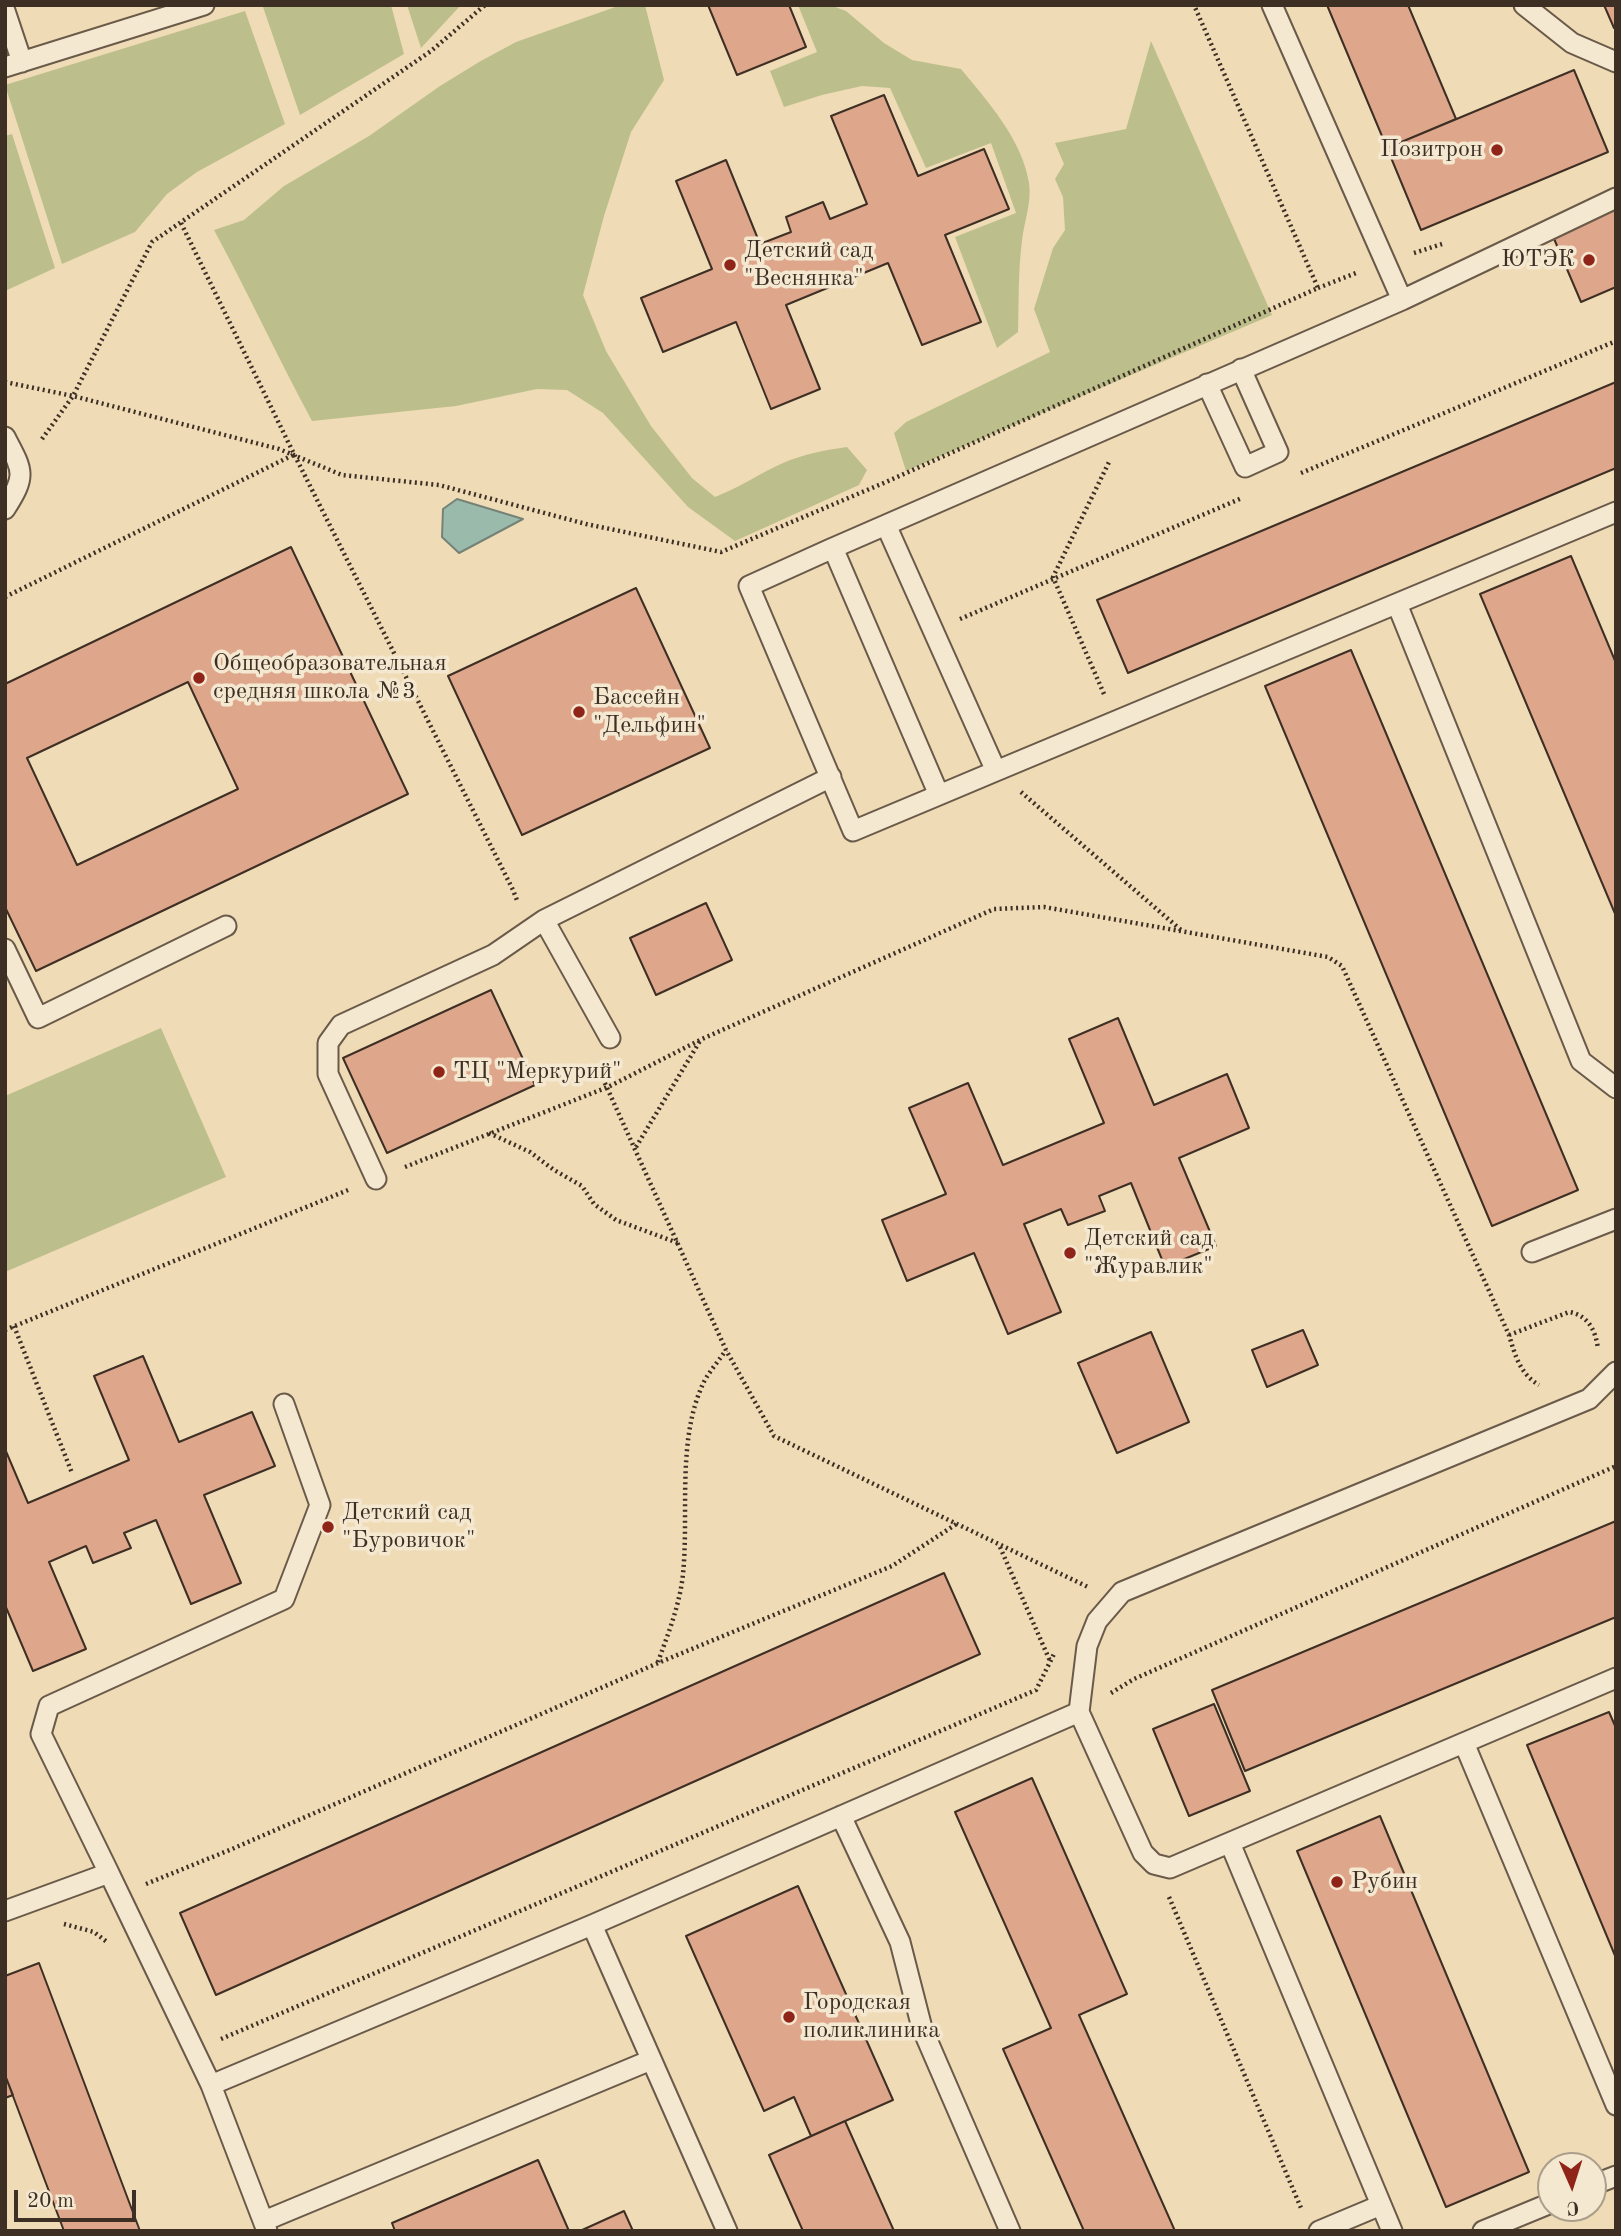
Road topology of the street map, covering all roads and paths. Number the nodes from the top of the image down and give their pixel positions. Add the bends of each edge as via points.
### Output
1 (204, 5) edge
2 (485, 5) edge
3 (1194, 5) edge
4 (1272, 5) edge
5 (1524, 5) edge
6 (5, 11) edge
7 (1616, 62) edge
8 (13, 65) edge
9 (1616, 198) edge
10 (181, 223) junction
11 (1402, 300) junction
12 (1241, 369) junction
13 (5, 382) edge
14 (1208, 384) junction
15 (73, 396) junction
16 (1131, 417) junction
17 (5, 437) edge
18 (294, 454) junction
19 (5, 509) edge
20 (1614, 518) edge
21 (887, 525) junction
22 (833, 548) junction
23 (5, 597) edge
24 (1397, 604) junction
25 (1115, 721) junction
26 (996, 771) junction
27 (831, 777) junction
28 (939, 794) junction
29 (544, 920) junction
30 (226, 926) dead end
31 (527, 931) junction
32 (1182, 931) junction
33 (5, 949) edge
34 (610, 1038) dead end
35 (702, 1039) junction
36 (595, 1063) dead end
37 (608, 1087) junction
38 (1616, 1088) edge
39 (488, 1133) junction
40 (635, 1148) junction
41 (376, 1179) junction
42 (1616, 1219) edge
43 (678, 1242) junction
44 (1532, 1252) dead end
45 (14, 1326) junction
46 (5, 1329) edge
47 (1509, 1335) junction
48 (726, 1350) junction
49 (1596, 1360) dead end
50 (1616, 1372) edge
51 (1541, 1387) dead end
52 (284, 1405) dead end
53 (1616, 1466) edge
54 (72, 1472) dead end
55 (958, 1524) junction
56 (1000, 1546) junction
57 (1082, 1599) dead end
58 (1056, 1649) dead end
59 (1050, 1661) junction
60 (658, 1663) junction
61 (1616, 1678) edge
62 (1079, 1712) junction
63 (1464, 1743) junction
64 (841, 1816) junction
65 (1230, 1843) junction
66 (232, 1849) dead end
67 (1154, 1864) junction
68 (109, 1873) junction
69 (5, 1911) edge
70 (592, 1925) junction
71 (195, 2050) junction
72 (651, 2060) junction
73 (211, 2085) junction
74 (1616, 2105) edge
75 (1381, 2204) junction
76 (1537, 2209) edge
77 (1312, 2224) edge
78 (266, 2226) edge
79 (727, 2231) edge
80 (1010, 2231) edge
81 (1392, 2231) edge
82 (1483, 2231) edge

1 - 8 lane
2 - 10 path via 430,51
3 - 18 path via 1318,288 721,552 586,524 439,485 342,475
4 - 11 lane
5 - 7 lane via 1572,43
6 - 8 lane
9 - 11 lane
10 - 15 path via 152,242
10 - 18 path
11 - 12 lane
12 - 14 lane
12 - 14 lane via 1278,452 1245,467
13 - 15 path
14 - 16 lane
15 - 18 path
16 - 21 lane
16 - 25 path via 1053,577
17 - 19 lane via 21,467 19,487
18 - 23 path
18 - 31 path via 513,890
20 - 24 lane
21 - 22 lane
21 - 26 lane
22 - 27 lane via 749,586
22 - 28 lane
24 - 25 lane
24 - 38 lane via 1581,1061
25 - 26 lane
26 - 28 lane
26 - 32 path
27 - 28 lane via 853,831
27 - 29 lane
29 - 31 lane
29 - 34 lane
30 - 33 lane via 38,1018
31 - 41 lane via 493,955 341,1025 328,1043 328,1074
32 - 35 path via 1044,907 994,909
32 - 47 path via 1328,957 1342,965
35 - 37 path
35 - 40 path
36 - 37 path
37 - 39 path
37 - 40 path
39 - 41 path
39 - 43 path via 530,1152 582,1186 594,1204 616,1220
40 - 43 path
41 - 45 path
42 - 44 lane
43 - 48 path
45 - 46 path
45 - 54 path
47 - 49 path via 1552,1317 1578,1313 1595,1334
47 - 51 path via 1521,1369
48 - 55 path via 774,1436
48 - 60 path via 702,1385 692,1419 685,1472 683,1576
50 - 62 lane via 1589,1399 1122,1592 1097,1621 1087,1646
52 - 68 lane via 320,1506 284,1599 49,1706 41,1734
53 - 62 path via 1134,1679
55 - 56 path
55 - 60 path via 892,1566
56 - 57 path via 1088,1587
56 - 59 path
58 - 59 path
59 - 62 path
59 - 71 path via 1035,1690
60 - 66 path
61 - 63 lane
62 - 64 lane
62 - 67 lane via 1143,1853
63 - 65 lane
63 - 74 lane
64 - 70 lane
64 - 80 lane via 900,1942 922,2028
65 - 67 lane via 1170,1868
65 - 75 lane
67 - 77 path
68 - 69 lane
68 - 71 lane
70 - 72 lane
70 - 73 lane
71 - 73 lane
72 - 78 lane
72 - 79 lane
73 - 78 lane
75 - 77 lane
75 - 81 lane
76 - 82 lane

